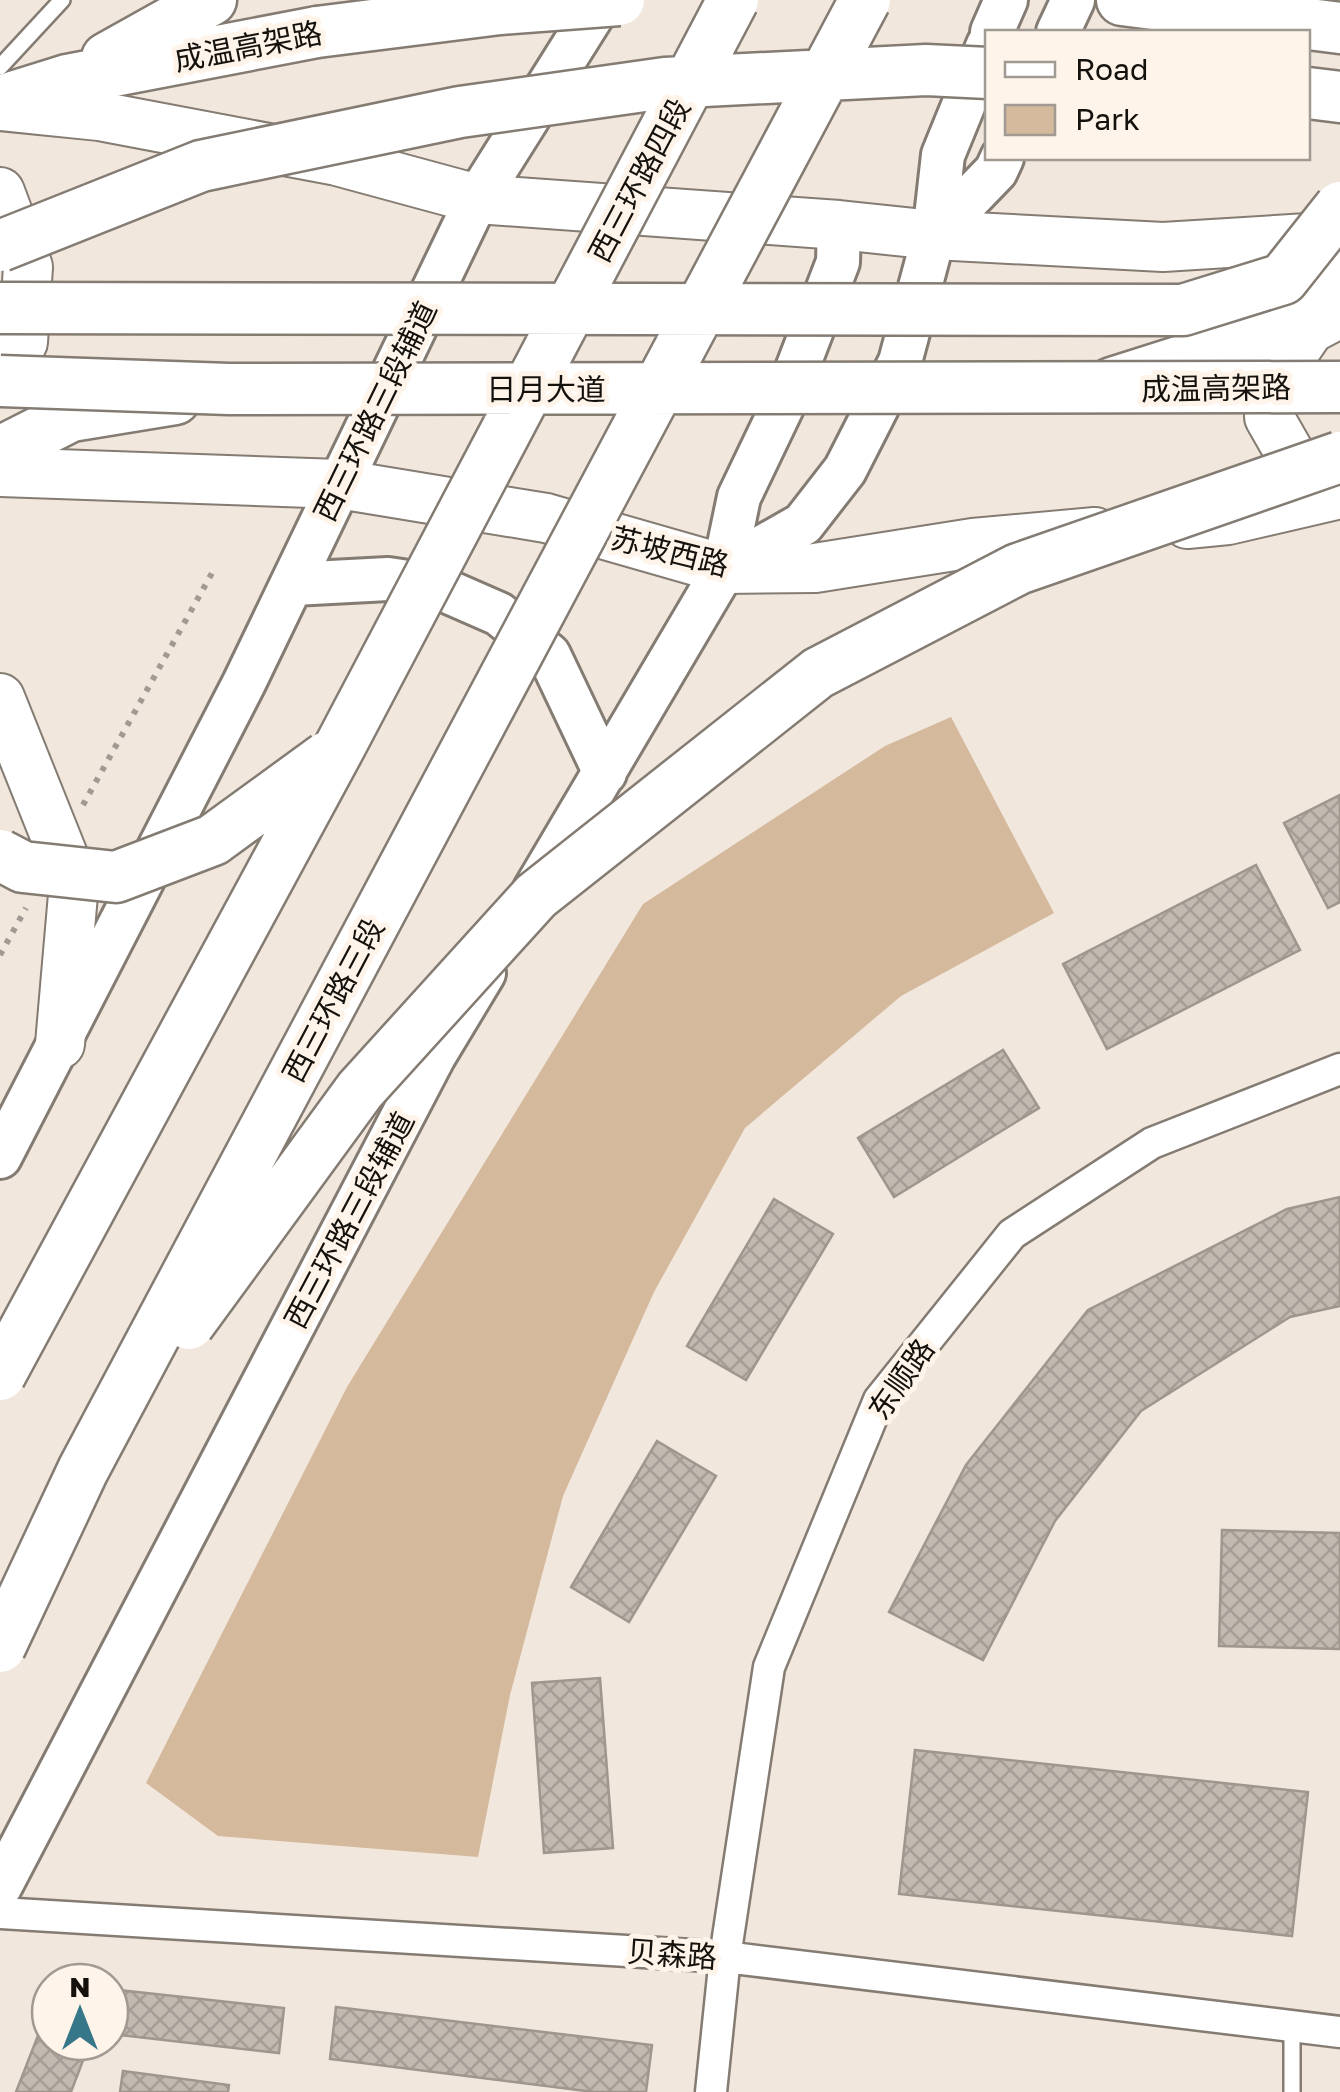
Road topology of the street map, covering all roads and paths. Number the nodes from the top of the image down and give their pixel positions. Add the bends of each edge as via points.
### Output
1 (62, 0) edge
2 (212, 0) edge
3 (602, 0) edge
4 (619, 0) edge
5 (734, 0) edge
6 (866, 0) edge
7 (890, 0) edge
8 (1006, 0) edge
9 (1072, 0) edge
10 (1122, 0) edge
11 (1340, 28) edge
12 (993, 30) edge
13 (1059, 30) edge
14 (985, 51) edge
15 (0, 66) edge
16 (985, 73) edge
17 (67, 80) junction
18 (1310, 93) edge
19 (1340, 97) edge
20 (0, 103) edge
21 (790, 142) junction
22 (1001, 160) edge
23 (0, 192) edge
24 (477, 200) junction
25 (1340, 207) edge
26 (839, 225) junction
27 (934, 235) junction
28 (1340, 236) edge
29 (0, 246) edge
30 (1340, 284) edge
31 (0, 308) edge
32 (1340, 312) edge
33 (0, 356) edge
34 (0, 381) edge
35 (1340, 387) edge
36 (230, 390) junction
37 (1093, 390) junction
38 (0, 452) edge
39 (1340, 457) edge
40 (0, 472) edge
41 (339, 484) junction
42 (1340, 484) edge
43 (1340, 494) edge
44 (724, 569) junction
45 (212, 573) dead end
46 (292, 584) junction
47 (0, 698) edge
48 (339, 748) junction
49 (605, 773) junction
50 (60, 846) junction
51 (0, 854) edge
52 (0, 955) edge
53 (60, 1044) junction
54 (1340, 1069) edge
55 (0, 1156) edge
56 (0, 1374) edge
57 (83, 1470) junction
58 (0, 1647) edge
59 (0, 1887) edge
60 (0, 1913) edge
61 (724, 1956) junction
62 (1292, 2026) junction
63 (1340, 2032) edge
64 (711, 2092) edge
65 (1292, 2092) edge

1 - 15 lane
2 - 17 highway
3 - 24 main road, 西三环路三段辅道
4 - 17 highway, 成温高架路, bridge via 317,32
5 - 48 highway, 西三环路四段, bridge
6 - 21 highway, bridge
7 - 21 highway, bridge
8 - 12 main road
9 - 13 main road
10 - 11 highway
14 - 27 main road via 943,155
16 - 29 highway, bridge via 665,83 460,112 201,166
17 - 20 highway, 成温高架路
18 - 19 highway
20 - 24 main road via 337,161
21 - 57 highway, 西三环路三段, bridge
22 - 27 main road
23 - 33 main road via 28,268 24,342
24 - 26 main road
24 - 41 main road, 西三环路三段辅道
25 - 31 highway, bridge via 1283,279 1183,310
26 - 27 main road
26 - 44 main road, 西三环路三段辅道 via 838,262 784,404 738,497
27 - 28 main road via 1163,247
27 - 44 main road via 900,362 845,470 803,524
30 - 37 highway, bridge via 1292,326
32 - 42 main road via 1310,329 1271,386 1269,418 1293,458
34 - 36 highway, 日月大道, bridge
35 - 37 highway, 成温高架路, bridge
36 - 37 highway, 日月大道, bridge
36 - 38 highway, bridge via 71,416
39 - 57 highway, bridge via 1018,569 818,673 536,896 360,1090
40 - 41 main road, 苏坡西路
41 - 44 main road, 苏坡西路 via 546,518
41 - 46 main road, 西三环路三段辅道
43 - 44 main road, 苏坡西路 via 1228,520 973,544 815,568
44 - 49 main road, 西三环路三段辅道
45 - 50 path
46 - 49 main road via 388,580 435,586 499,614 549,655
46 - 53 main road, 西三环路三段辅道
47 - 50 main road
48 - 51 highway, bridge via 213,840 116,877 24,867
48 - 56 highway, bridge
49 - 59 main road, 西三环路三段辅道 via 434,1056
50 - 52 path
50 - 53 main road via 74,883
53 - 55 main road, 西三环路三段辅道
54 - 61 street, 东顺路 via 1152,1143 1012,1234 878,1400 769,1667
57 - 58 highway, 西三环路三段, bridge
60 - 61 street, 贝森路
61 - 62 street, 贝森路
61 - 64 street, 东顺路
62 - 63 street, 贝森路
62 - 65 lane

